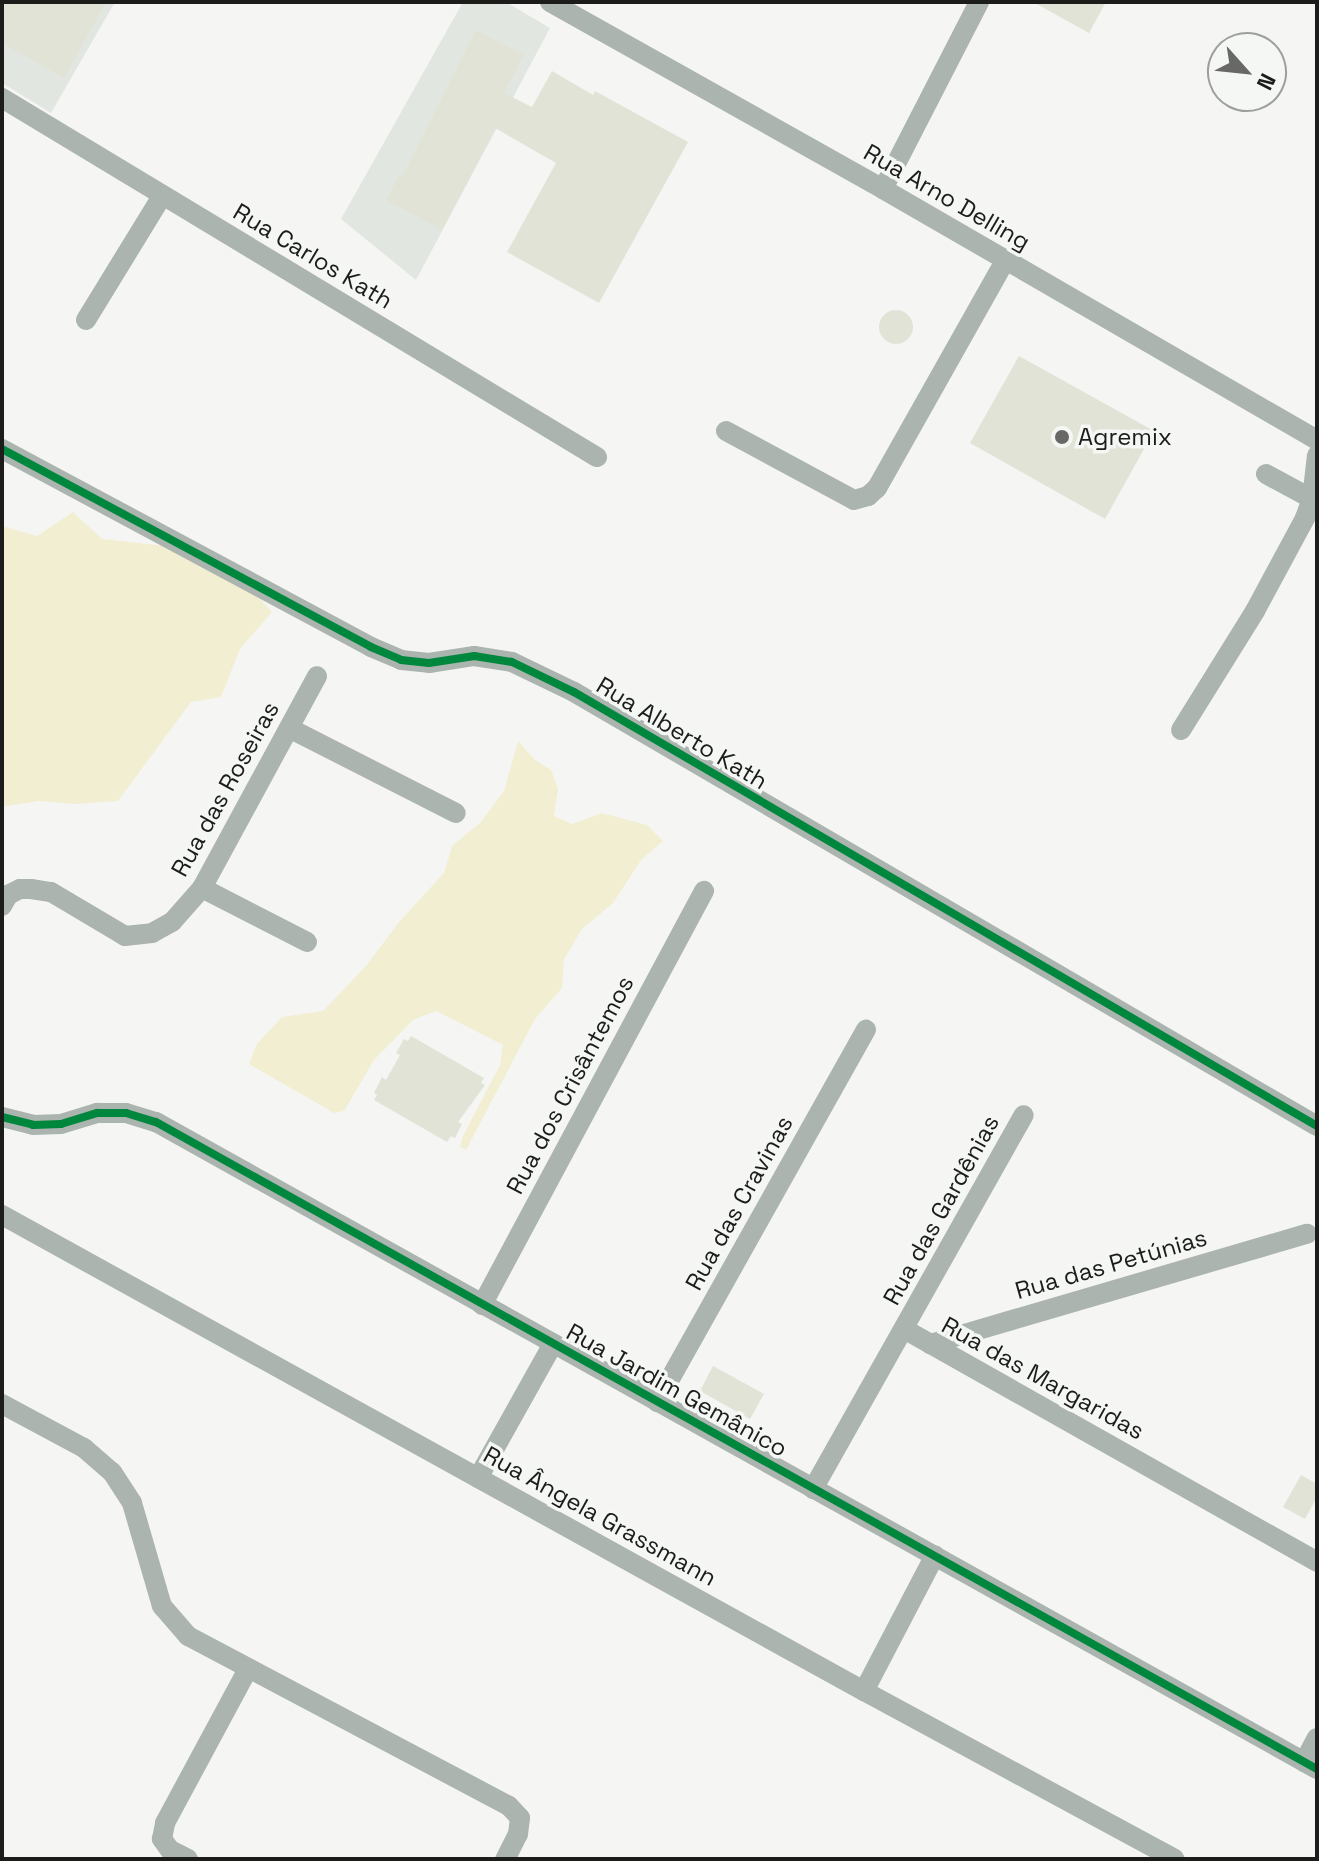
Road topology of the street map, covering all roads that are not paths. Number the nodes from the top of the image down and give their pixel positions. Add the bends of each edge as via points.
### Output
1 (550, 2) edge
2 (979, 2) edge
3 (2, 98) edge
4 (883, 189) junction
5 (162, 196) junction
6 (1005, 261) junction
7 (86, 320) dead end
8 (726, 431) dead end
9 (1317, 440) edge
10 (2, 449) edge
11 (1317, 455) edge
12 (597, 457) dead end
13 (1266, 474) dead end
14 (1312, 499) junction
15 (317, 676) dead end
16 (289, 728) junction
17 (1181, 730) dead end
18 (456, 813) dead end
19 (202, 888) junction
20 (704, 891) dead end
21 (2, 906) edge
22 (307, 942) dead end
23 (866, 1030) dead end
24 (1024, 1115) dead end
25 (2, 1117) edge
26 (1317, 1126) edge
27 (2, 1215) edge
28 (1307, 1234) dead end
29 (482, 1305) junction
30 (904, 1329) junction
31 (553, 1344) junction
32 (930, 1344) junction
33 (657, 1402) junction
34 (2, 1404) edge
35 (478, 1478) junction
36 (813, 1489) junction
37 (935, 1555) junction
38 (1317, 1562) edge
39 (248, 1669) junction
40 (864, 1691) junction
41 (1317, 1738) edge
42 (1310, 1766) edge
43 (188, 1859) edge
44 (505, 1859) edge
45 (1175, 1859) edge

1 - 4 street, Rua Arno Delling
2 - 4 street
3 - 5 street, Rua Carlos Kath
4 - 6 street, Rua Arno Delling
5 - 7 street
5 - 12 street, Rua Carlos Kath
6 - 8 street via 868,496 854,500
6 - 9 street, Rua Arno Delling
10 - 26 street, Rua Alberto Kath via 401,660 429,663 474,656 512,662 574,692
11 - 14 street
13 - 14 street
14 - 17 street via 1255,611
15 - 16 street, Rua das Roseiras
16 - 18 street
16 - 19 street, Rua das Roseiras
19 - 21 street, Rua das Roseiras via 172,922 152,933 125,936 51,892 20,889
19 - 22 street
20 - 29 street, Rua dos Crisântemos
23 - 33 street, Rua das Cravinas
24 - 30 street, Rua das Gardênias
25 - 29 street, Rua Jardim Gemânico via 33,1125 126,1113 156,1122
27 - 35 street, Rua Ângela Grassmann
28 - 32 street, Rua das Petúnias
29 - 31 street, Rua Jardim Gemânico
30 - 32 street, Rua das Margaridas
30 - 36 street, Rua das Margaridas
31 - 33 street, Rua Jardim Gemânico
31 - 35 street
32 - 38 street, Rua das Margaridas
33 - 36 street, Rua Jardim Gemânico
34 - 39 street via 84,1448 112,1472 132,1503 162,1606 188,1636
35 - 40 street, Rua Ângela Grassmann
36 - 37 street, Rua Jardim Gemânico
37 - 40 street
37 - 42 street, Rua Jardim Gemânico
39 - 43 street via 165,1823 162,1839
39 - 44 street via 509,1806 520,1818
40 - 45 street, Rua Ângela Grassmann
41 - 42 street

